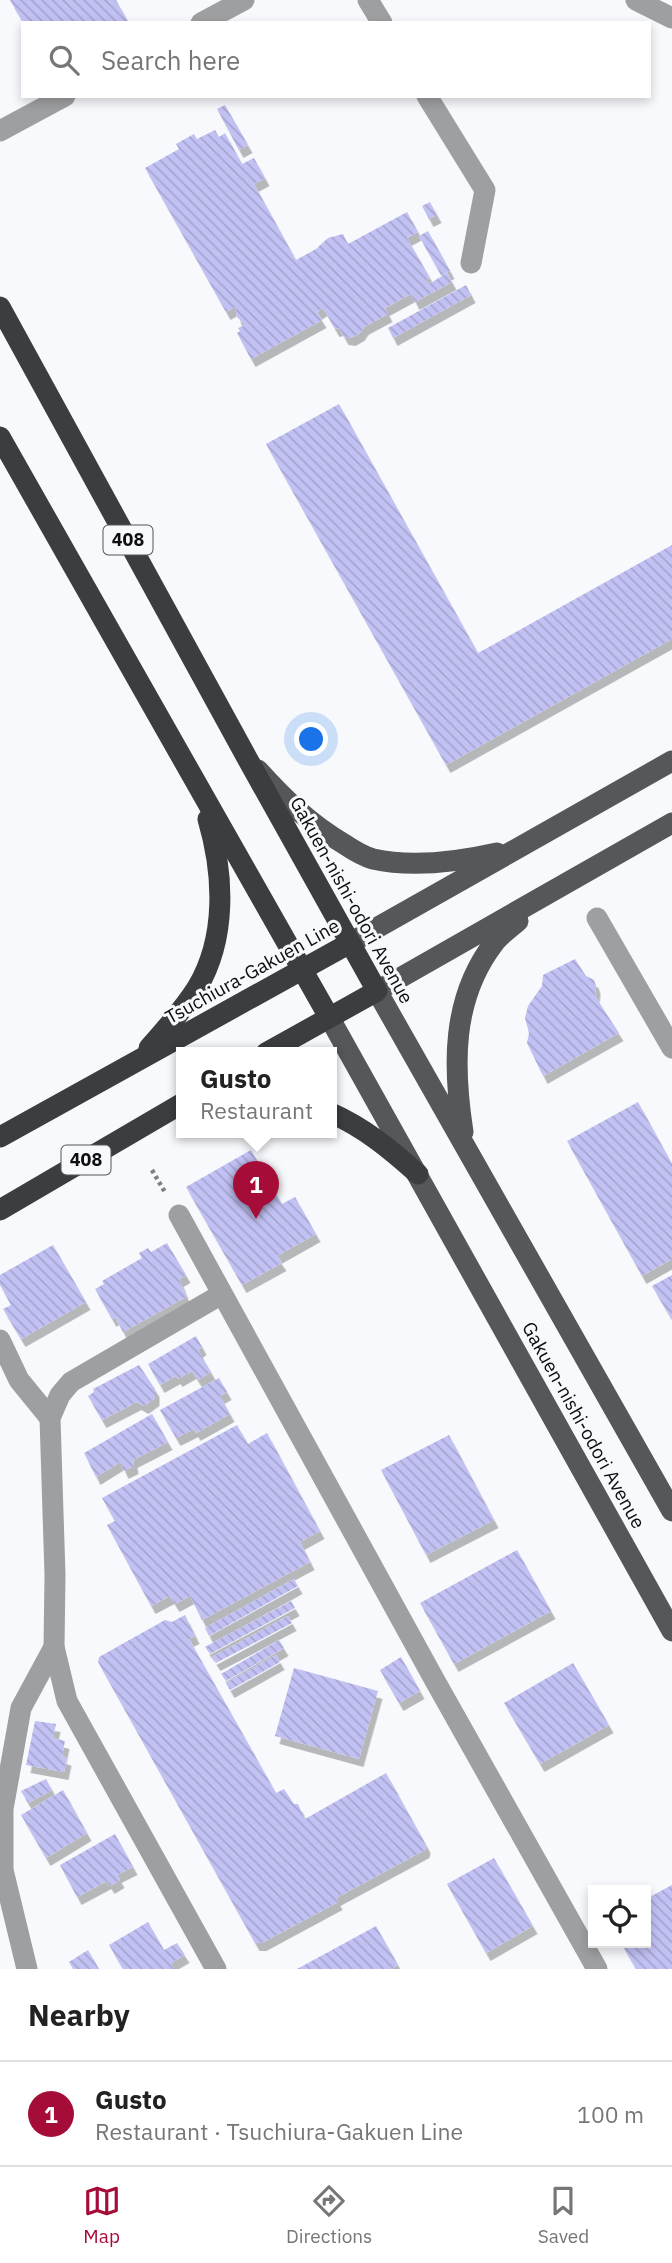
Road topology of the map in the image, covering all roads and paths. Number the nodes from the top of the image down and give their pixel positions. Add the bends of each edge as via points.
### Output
1 (244, 0) edge
2 (368, 0) edge
3 (636, 0) edge
4 (672, 18) edge
5 (205, 21) edge
6 (381, 21) edge
7 (61, 98) edge
8 (428, 98) edge
9 (0, 131) edge
10 (471, 263) dead end
11 (0, 307) edge
12 (0, 437) edge
13 (247, 758) junction
14 (672, 761) edge
15 (198, 784) junction
16 (672, 823) edge
17 (516, 849) junction
18 (543, 897) junction
19 (597, 918) dead end
20 (351, 943) junction
21 (302, 969) junction
22 (377, 991) junction
23 (329, 1017) junction
24 (671, 1045) edge
25 (276, 1047) edge
26 (139, 1060) junction
27 (176, 1108) edge
28 (337, 1116) edge
29 (0, 1137) edge
30 (464, 1144) junction
31 (418, 1174) junction
32 (0, 1210) edge
33 (179, 1215) dead end
34 (222, 1294) junction
35 (0, 1340) edge
36 (50, 1418) junction
37 (672, 1511) edge
38 (672, 1631) edge
39 (54, 1647) junction
40 (27, 1969) edge
41 (216, 1969) edge
42 (597, 1969) edge

1 - 5 street
2 - 6 street
3 - 4 street
7 - 9 street
8 - 10 street via 485,190
11 - 13 highway, Gakuen-nishi-odori Avenue / 408
12 - 15 highway, Gakuen-nishi-odori Avenue
13 - 17 main road via 303,816 361,855 398,863 432,863
13 - 20 highway, Gakuen-nishi-odori Avenue / 408
14 - 17 main road, Tsuchiura-Gakuen Line
15 - 21 highway, Gakuen-nishi-odori Avenue
15 - 26 highway via 214,839 219,922 210,961 197,988
16 - 18 main road
17 - 20 main road, Tsuchiura-Gakuen Line
18 - 22 main road
18 - 30 main road via 494,943 471,983 459,1020 456,1087
19 - 24 street
20 - 21 highway, Tsuchiura-Gakuen Line
20 - 22 highway, Gakuen-nishi-odori Avenue / 408
21 - 23 highway, Gakuen-nishi-odori Avenue
21 - 26 highway, Tsuchiura-Gakuen Line
22 - 23 highway
22 - 30 main road, Gakuen-nishi-odori Avenue
23 - 25 highway
23 - 31 main road, Gakuen-nishi-odori Avenue
26 - 29 highway, Tsuchiura-Gakuen Line
27 - 32 highway, 408
28 - 31 highway via 380,1141
30 - 37 main road, Gakuen-nishi-odori Avenue
31 - 38 main road, Gakuen-nishi-odori Avenue
33 - 34 street
34 - 36 street via 71,1382
34 - 42 street
35 - 36 street via 19,1380
36 - 39 street
39 - 40 street via 21,1708 3,1808 3,1870
39 - 41 street via 66,1701

